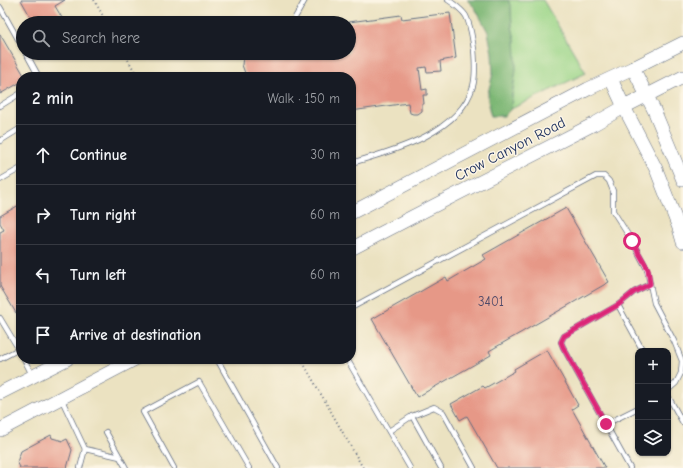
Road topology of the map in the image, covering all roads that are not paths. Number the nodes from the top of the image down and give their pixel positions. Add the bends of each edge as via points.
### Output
1 (305, 0) edge
2 (448, 0) edge
3 (1, 10) edge
4 (296, 16) edge
5 (16, 36) edge
6 (683, 43) edge
7 (30, 60) edge
8 (633, 68) junction
9 (36, 72) edge
10 (683, 77) edge
11 (611, 79) junction
12 (16, 96) edge
13 (646, 96) junction
14 (0, 106) edge
15 (624, 107) junction
16 (16, 131) edge
17 (0, 141) edge
18 (356, 162) edge
19 (16, 171) edge
20 (0, 180) edge
21 (683, 180) edge
22 (356, 210) edge
23 (683, 242) edge
24 (356, 246) edge
25 (650, 284) junction
26 (356, 305) edge
27 (618, 305) junction
28 (0, 318) edge
29 (16, 344) edge
30 (641, 348) edge
31 (16, 353) edge
32 (0, 359) edge
33 (27, 364) edge
34 (57, 364) edge
35 (125, 364) edge
36 (220, 364) edge
37 (350, 364) edge
38 (33, 376) junction
39 (671, 387) edge
40 (0, 393) edge
41 (61, 398) junction
42 (671, 401) edge
43 (635, 410) edge
44 (412, 416) junction
45 (683, 423) edge
46 (606, 424) junction
47 (0, 430) edge
48 (389, 431) junction
49 (106, 432) dead end
50 (85, 449) junction
51 (120, 457) junction
52 (80, 468) edge
53 (126, 468) edge
54 (174, 468) edge
55 (250, 468) edge
56 (278, 468) edge
57 (410, 468) edge
58 (441, 468) edge
59 (474, 468) edge
60 (630, 468) edge

1 - 4 lane
2 - 18 lane via 466,15 471,32 475,70 467,101 455,116 423,138
3 - 5 lane
6 - 8 main road, Crow Canyon Road
7 - 9 lane
8 - 11 main road, Crow Canyon Road
8 - 13 main road
10 - 13 main road, Crow Canyon Road
11 - 15 main road
11 - 22 main road, Crow Canyon Road
12 - 14 lane
13 - 15 main road, Crow Canyon Road
13 - 21 main road
15 - 23 main road via 656,169
15 - 24 main road, Crow Canyon Road
16 - 17 lane
19 - 20 lane
25 - 26 lane via 648,269 613,211 613,190 609,181 604,176 596,176
25 - 27 lane via 634,292
25 - 39 lane via 654,303 682,361 681,373
27 - 30 lane
27 - 46 lane via 564,336 561,342
28 - 29 lane
31 - 32 lane
33 - 38 lane
34 - 38 main road
35 - 41 main road
36 - 56 lane
37 - 48 lane
38 - 40 main road
41 - 47 main road
41 - 50 lane
42 - 45 lane
43 - 46 lane
44 - 48 lane
44 - 58 lane
44 - 59 lane via 434,407 443,412
46 - 60 lane
48 - 57 lane
49 - 51 lane
50 - 51 lane
50 - 52 lane
51 - 53 lane
54 - 55 lane via 143,412 199,382

